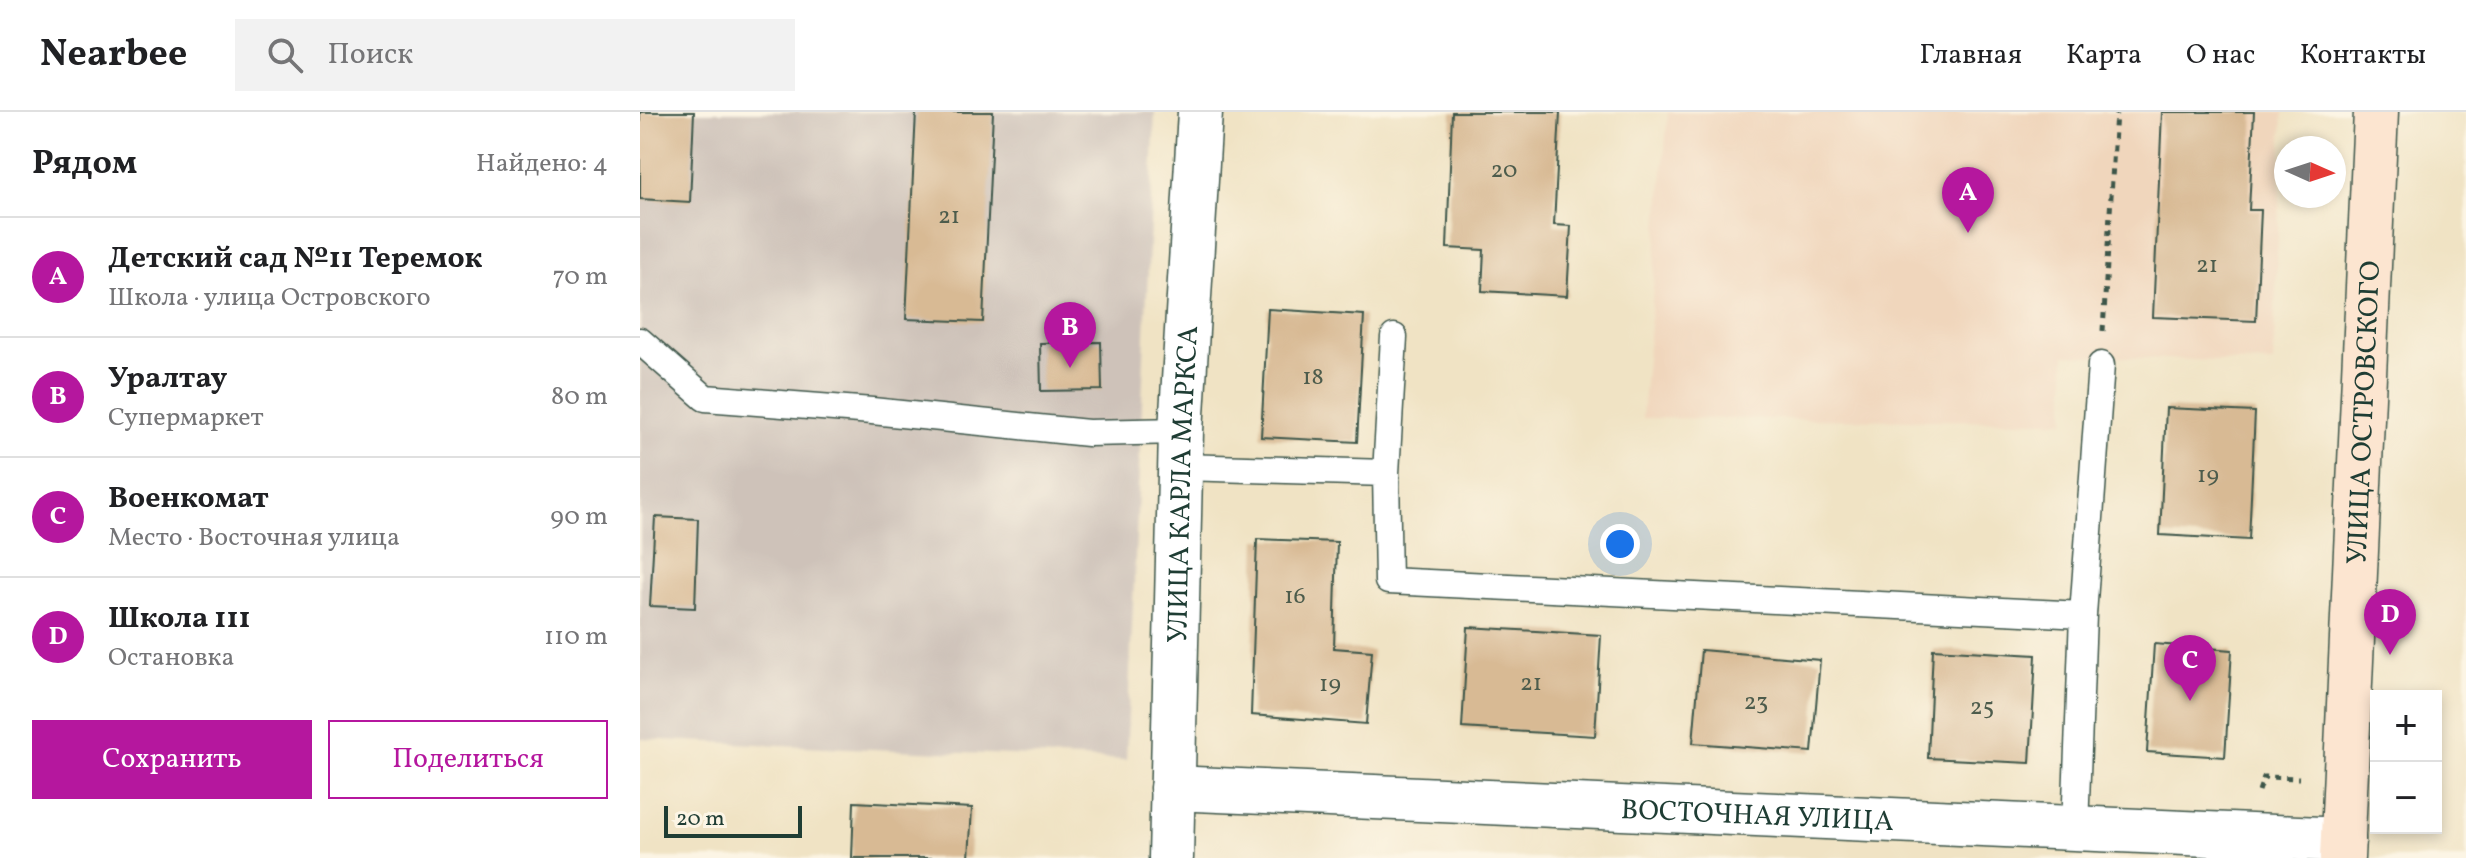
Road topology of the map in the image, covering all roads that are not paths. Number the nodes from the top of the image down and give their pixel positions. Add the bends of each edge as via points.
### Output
1 (1200, 112) edge
2 (2376, 112) edge
3 (1394, 337) dead end
4 (640, 341) edge
5 (2101, 365) road end
6 (1181, 449) junction
7 (1386, 473) junction
8 (2083, 615) junction
9 (1172, 788) junction
10 (2075, 828) junction
11 (2343, 849) edge
12 (1171, 858) edge

1 - 6 street, УЛИЦА КАРЛА МАРКСА
2 - 11 street, УЛИЦА ОСТРОВСКОГО
3 - 7 lane
4 - 6 lane via 705,398 1088,433
5 - 8 lane
6 - 7 lane
6 - 9 street, УЛИЦА КАРЛА МАРКСА
7 - 8 lane via 1388,581
8 - 10 lane
9 - 10 street, ВОСТОЧНАЯ УЛИЦА
9 - 12 street, УЛИЦА КАРЛА МАРКСА
10 - 11 street, ВОСТОЧНАЯ УЛИЦА

